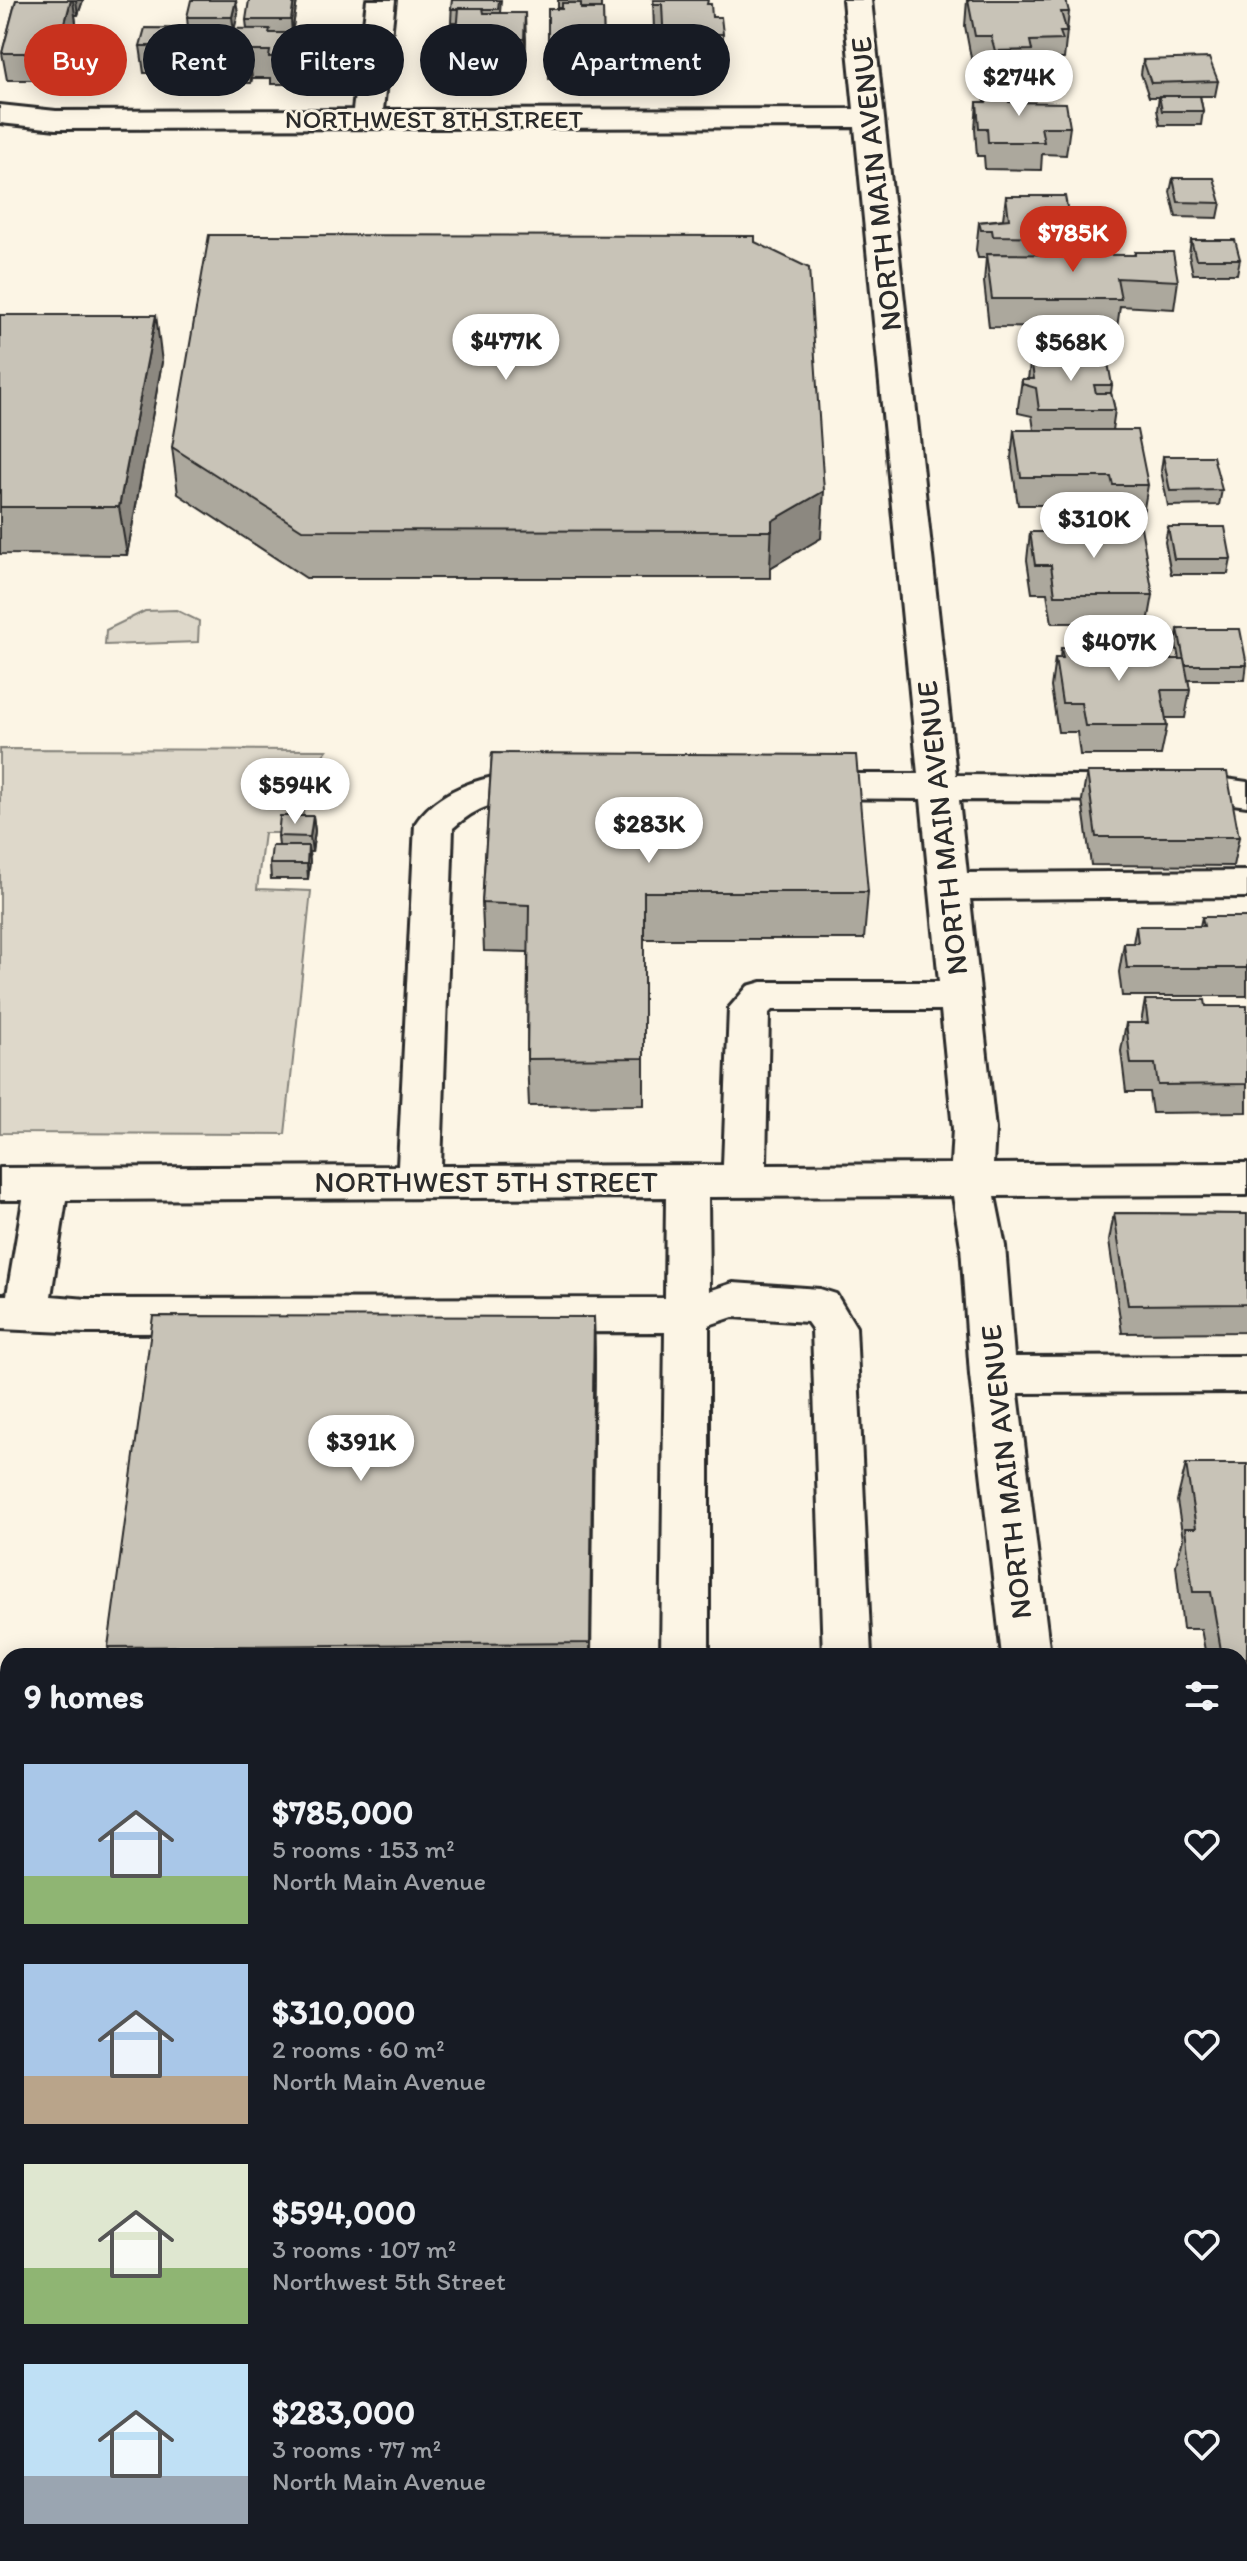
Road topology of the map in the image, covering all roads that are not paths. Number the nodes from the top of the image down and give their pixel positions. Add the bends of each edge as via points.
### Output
1 (381, 0) edge
2 (857, 0) edge
3 (0, 114) edge
4 (869, 118) junction
5 (367, 119) junction
6 (937, 785) junction
7 (764, 786) edge
8 (590, 787) edge
9 (1247, 794) edge
10 (1247, 884) edge
11 (948, 886) junction
12 (960, 996) junction
13 (971, 1179) junction
14 (1247, 1179) edge
15 (744, 1180) junction
16 (687, 1181) junction
17 (419, 1182) junction
18 (47, 1183) junction
19 (0, 1184) edge
20 (14, 1312) edge
21 (687, 1315) junction
22 (1247, 1374) edge
23 (993, 1375) junction
24 (685, 1648) edge
25 (847, 1648) edge
26 (1025, 1648) edge

1 - 5 street
2 - 4 street, NORTH MAIN AVENUE
3 - 5 street, NORTHWEST 8TH STREET via 56,120
4 - 5 street, NORTHWEST 8TH STREET
4 - 6 street, NORTH MAIN AVENUE
6 - 7 street
6 - 9 street
6 - 11 street, NORTH MAIN AVENUE
8 - 17 street via 495,787 454,803 434,824
10 - 11 street
11 - 12 street, NORTH MAIN AVENUE
12 - 13 street, NORTH MAIN AVENUE via 974,1129
12 - 15 street via 762,996 749,1008
13 - 14 street, NORTHWEST 5TH STREET
13 - 15 street, NORTHWEST 5TH STREET
13 - 23 street, NORTH MAIN AVENUE via 983,1246
15 - 16 street, NORTHWEST 5TH STREET
16 - 17 street, NORTHWEST 5TH STREET
16 - 21 street
17 - 18 street, NORTHWEST 5TH STREET
18 - 19 street, NORTHWEST 5TH STREET
18 - 20 street
20 - 21 street
21 - 24 street
21 - 25 street via 733,1300 820,1306 834,1327
22 - 23 street
23 - 26 street, NORTH MAIN AVENUE

